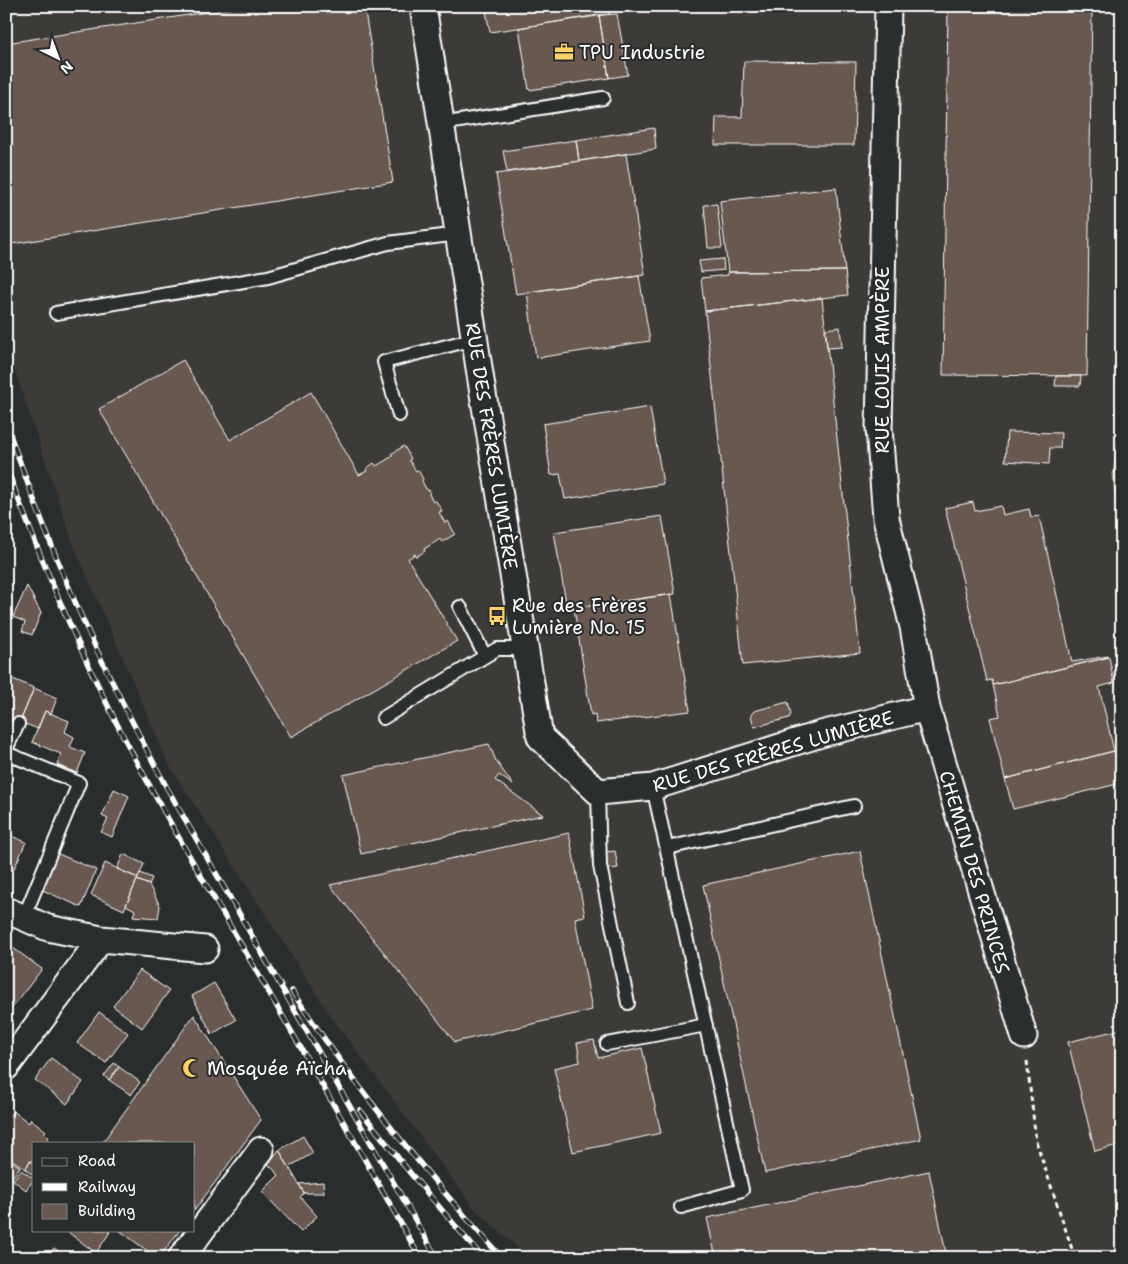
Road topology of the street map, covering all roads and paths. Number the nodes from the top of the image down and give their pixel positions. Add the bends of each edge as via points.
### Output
1 (423, 6) edge
2 (888, 6) edge
3 (604, 98) dead end
4 (441, 124) junction
5 (458, 234) junction
6 (56, 313) dead end
7 (474, 339) junction
8 (399, 416) dead end
9 (460, 606) dead end
10 (526, 649) junction
11 (485, 656) junction
12 (927, 708) junction
13 (383, 718) dead end
14 (18, 724) dead end
15 (6, 748) edge
16 (6, 752) edge
17 (653, 786) junction
18 (598, 792) junction
19 (854, 806) dead end
20 (667, 848) junction
21 (15, 914) edge
22 (101, 939) junction
23 (205, 949) dead end
24 (628, 1003) dead end
25 (706, 1025) junction
26 (1024, 1036) joint
27 (607, 1044) dead end
28 (6, 1067) edge
29 (261, 1150) dead end
30 (681, 1207) dead end
31 (181, 1258) edge
32 (1075, 1258) edge

1 - 4 street, RUE DES FRÈRES LUMIÈRE
2 - 12 street, RUE LOUIS AMPÈRE via 879,428 886,518 913,627
3 - 4 lane
4 - 5 street, RUE DES FRÈRES LUMIÈRE
5 - 6 lane via 388,243 268,277
5 - 7 street, RUE DES FRÈRES LUMIÈRE
7 - 8 lane via 384,362
7 - 10 street, RUE DES FRÈRES LUMIÈRE
9 - 11 lane
10 - 11 lane via 497,649
10 - 18 street, RUE DES FRÈRES LUMIÈRE via 540,737
11 - 13 lane
12 - 17 street, RUE DES FRÈRES LUMIÈRE via 821,734
12 - 26 street, CHEMIN DES PRINCES
14 - 15 lane
16 - 21 lane via 79,783
17 - 18 street, RUE DES FRÈRES LUMIÈRE
17 - 20 lane
18 - 24 lane via 600,866
19 - 20 lane
20 - 25 lane
21 - 22 street via 48,928
22 - 23 street
22 - 28 street
25 - 27 lane
25 - 30 lane via 742,1190
26 - 32 path via 1036,1141
29 - 31 street

